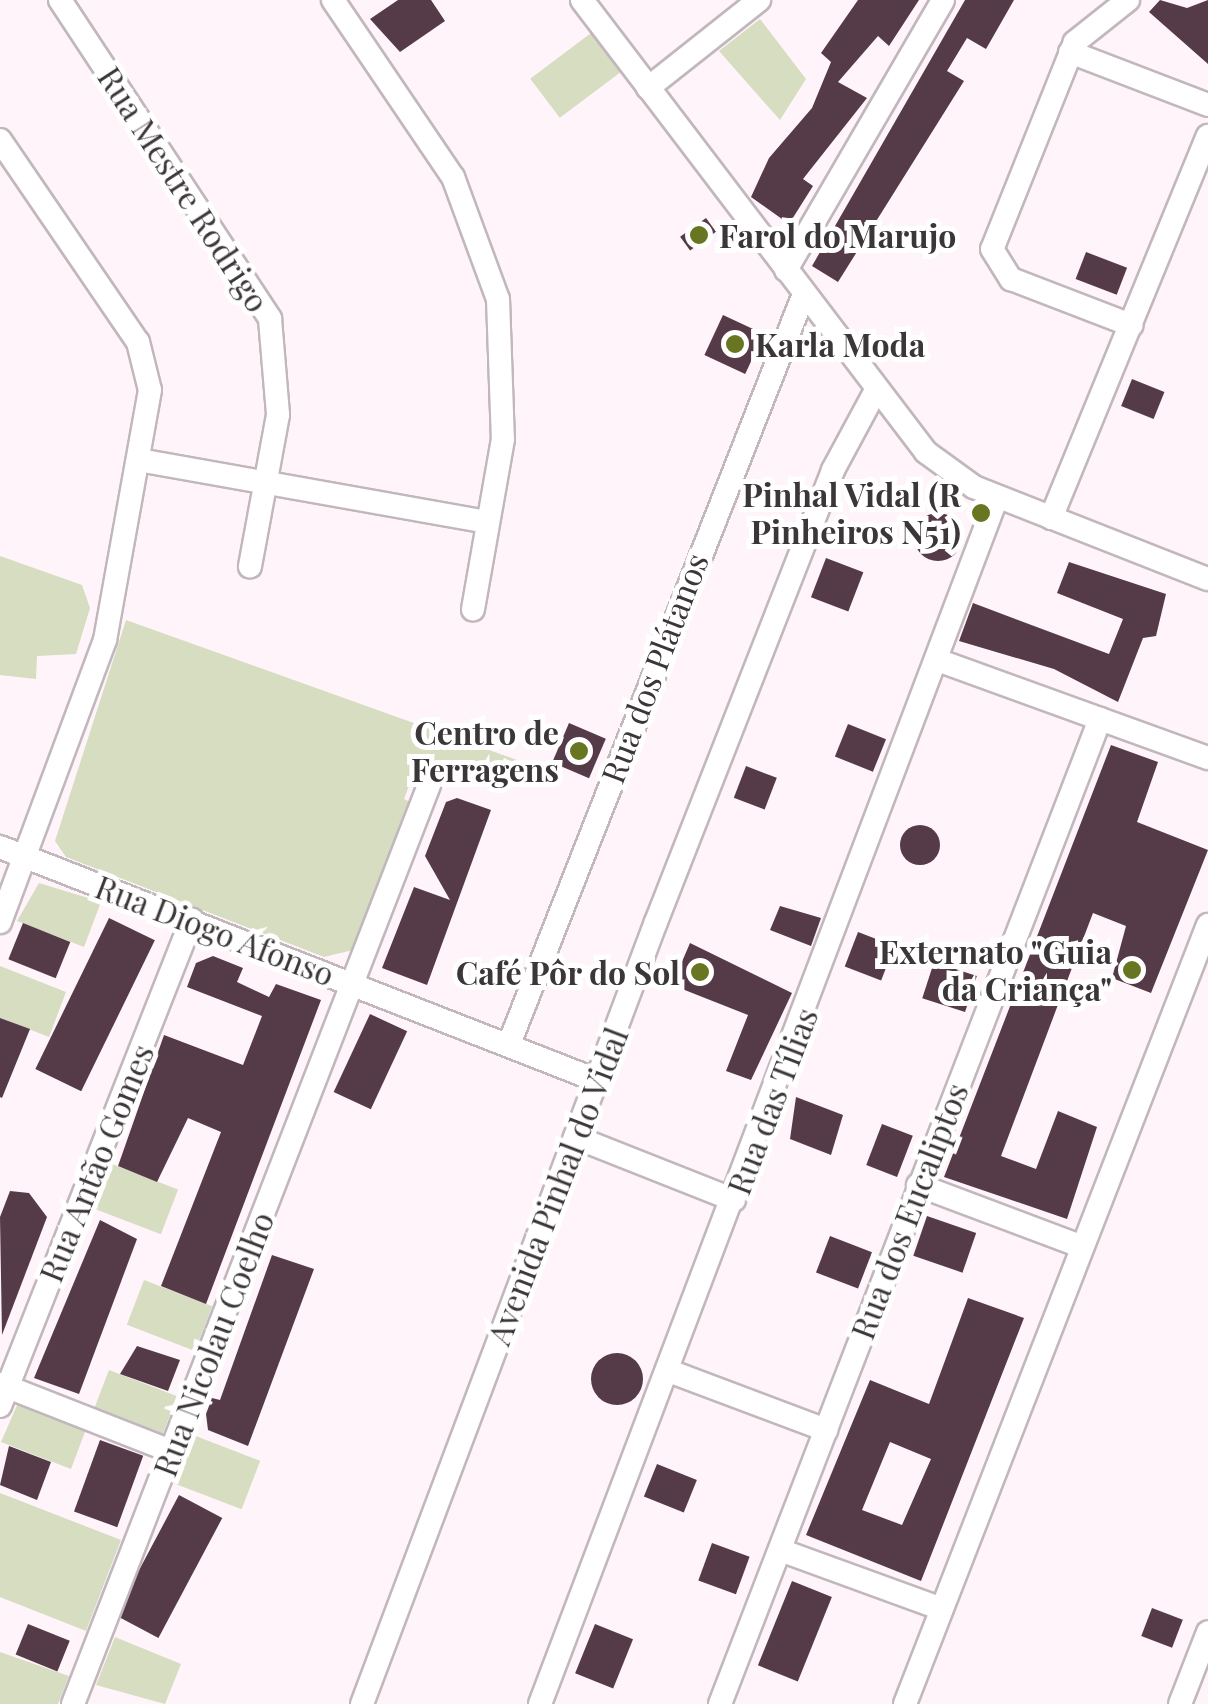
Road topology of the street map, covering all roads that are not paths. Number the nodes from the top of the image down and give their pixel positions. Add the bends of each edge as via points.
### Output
1 (60, 0) edge
2 (333, 0) edge
3 (582, 0) edge
4 (758, 0) edge
5 (943, 0) edge
6 (1124, 2) edge
7 (1070, 52) junction
8 (648, 88) junction
9 (1208, 105) edge
10 (1208, 136) edge
11 (2, 147) edge
12 (786, 270) junction
13 (804, 294) junction
14 (1131, 324) junction
15 (874, 394) junction
16 (139, 460) junction
17 (267, 480) junction
18 (997, 497) junction
19 (1051, 518) junction
20 (488, 522) junction
21 (250, 566) dead end
22 (1208, 578) edge
23 (473, 609) dead end
24 (940, 661) junction
25 (1100, 719) junction
26 (1208, 758) edge
27 (429, 784) dead end
28 (0, 847) edge
29 (26, 857) junction
30 (192, 920) junction
31 (0, 922) edge
32 (1208, 926) edge
33 (1198, 982) edge
34 (353, 984) junction
35 (509, 1044) junction
36 (596, 1080) junction
37 (575, 1137) junction
38 (918, 1184) junction
39 (734, 1200) junction
40 (1080, 1246) junction
41 (669, 1370) junction
42 (2, 1393) edge
43 (826, 1430) junction
44 (172, 1451) junction
45 (780, 1550) junction
46 (942, 1608) junction
47 (1208, 1632) edge
48 (73, 1704) edge
49 (362, 1704) edge
50 (540, 1704) edge
51 (720, 1704) edge
52 (905, 1704) edge
53 (1180, 1704) edge

1 - 17 street, Rua Mestre Rodrigo via 261,298 281,367
2 - 20 street via 453,177 490,266 506,379
3 - 8 street
4 - 8 street
5 - 12 street
6 - 7 street
7 - 9 street
7 - 14 street via 994,238 993,262 1011,279
8 - 12 street
10 - 14 street
11 - 16 street via 145,357
12 - 13 street
13 - 15 street
13 - 35 street, Rua dos Plátanos
14 - 19 street
15 - 18 street via 954,476
15 - 36 street, Avenida Pinhal do Vidal via 834,470
16 - 17 street
16 - 29 street via 106,640
17 - 20 street
17 - 21 street, Rua Mestre Rodrigo
18 - 19 street
18 - 24 street, Rua das Tílias
19 - 22 street
20 - 23 street
24 - 25 street
24 - 39 street, Rua das Tílias
25 - 26 street
25 - 38 street, Rua dos Eucaliptos
27 - 34 street, Rua Nicolau Coelho
28 - 29 street, Rua Diogo Afonso
29 - 30 street, Rua Diogo Afonso
29 - 31 street
30 - 34 street, Rua Diogo Afonso
30 - 42 street, Rua Antão Gomes
32 - 33 street
33 - 40 street
34 - 35 street, Rua Diogo Afonso
34 - 44 street, Rua Nicolau Coelho
35 - 36 street, Rua Diogo Afonso
36 - 37 street, Avenida Pinhal do Vidal
37 - 39 street
37 - 49 street, Avenida Pinhal do Vidal
38 - 40 street
38 - 43 street, Rua dos Eucaliptos
39 - 41 street, Rua das Tílias
40 - 46 street
41 - 43 street
41 - 50 street, Rua das Tílias
42 - 44 street
43 - 45 street, Rua dos Eucaliptos
44 - 48 street, Rua Nicolau Coelho
45 - 46 street
45 - 51 street, Rua dos Eucaliptos
46 - 52 street
47 - 53 street

